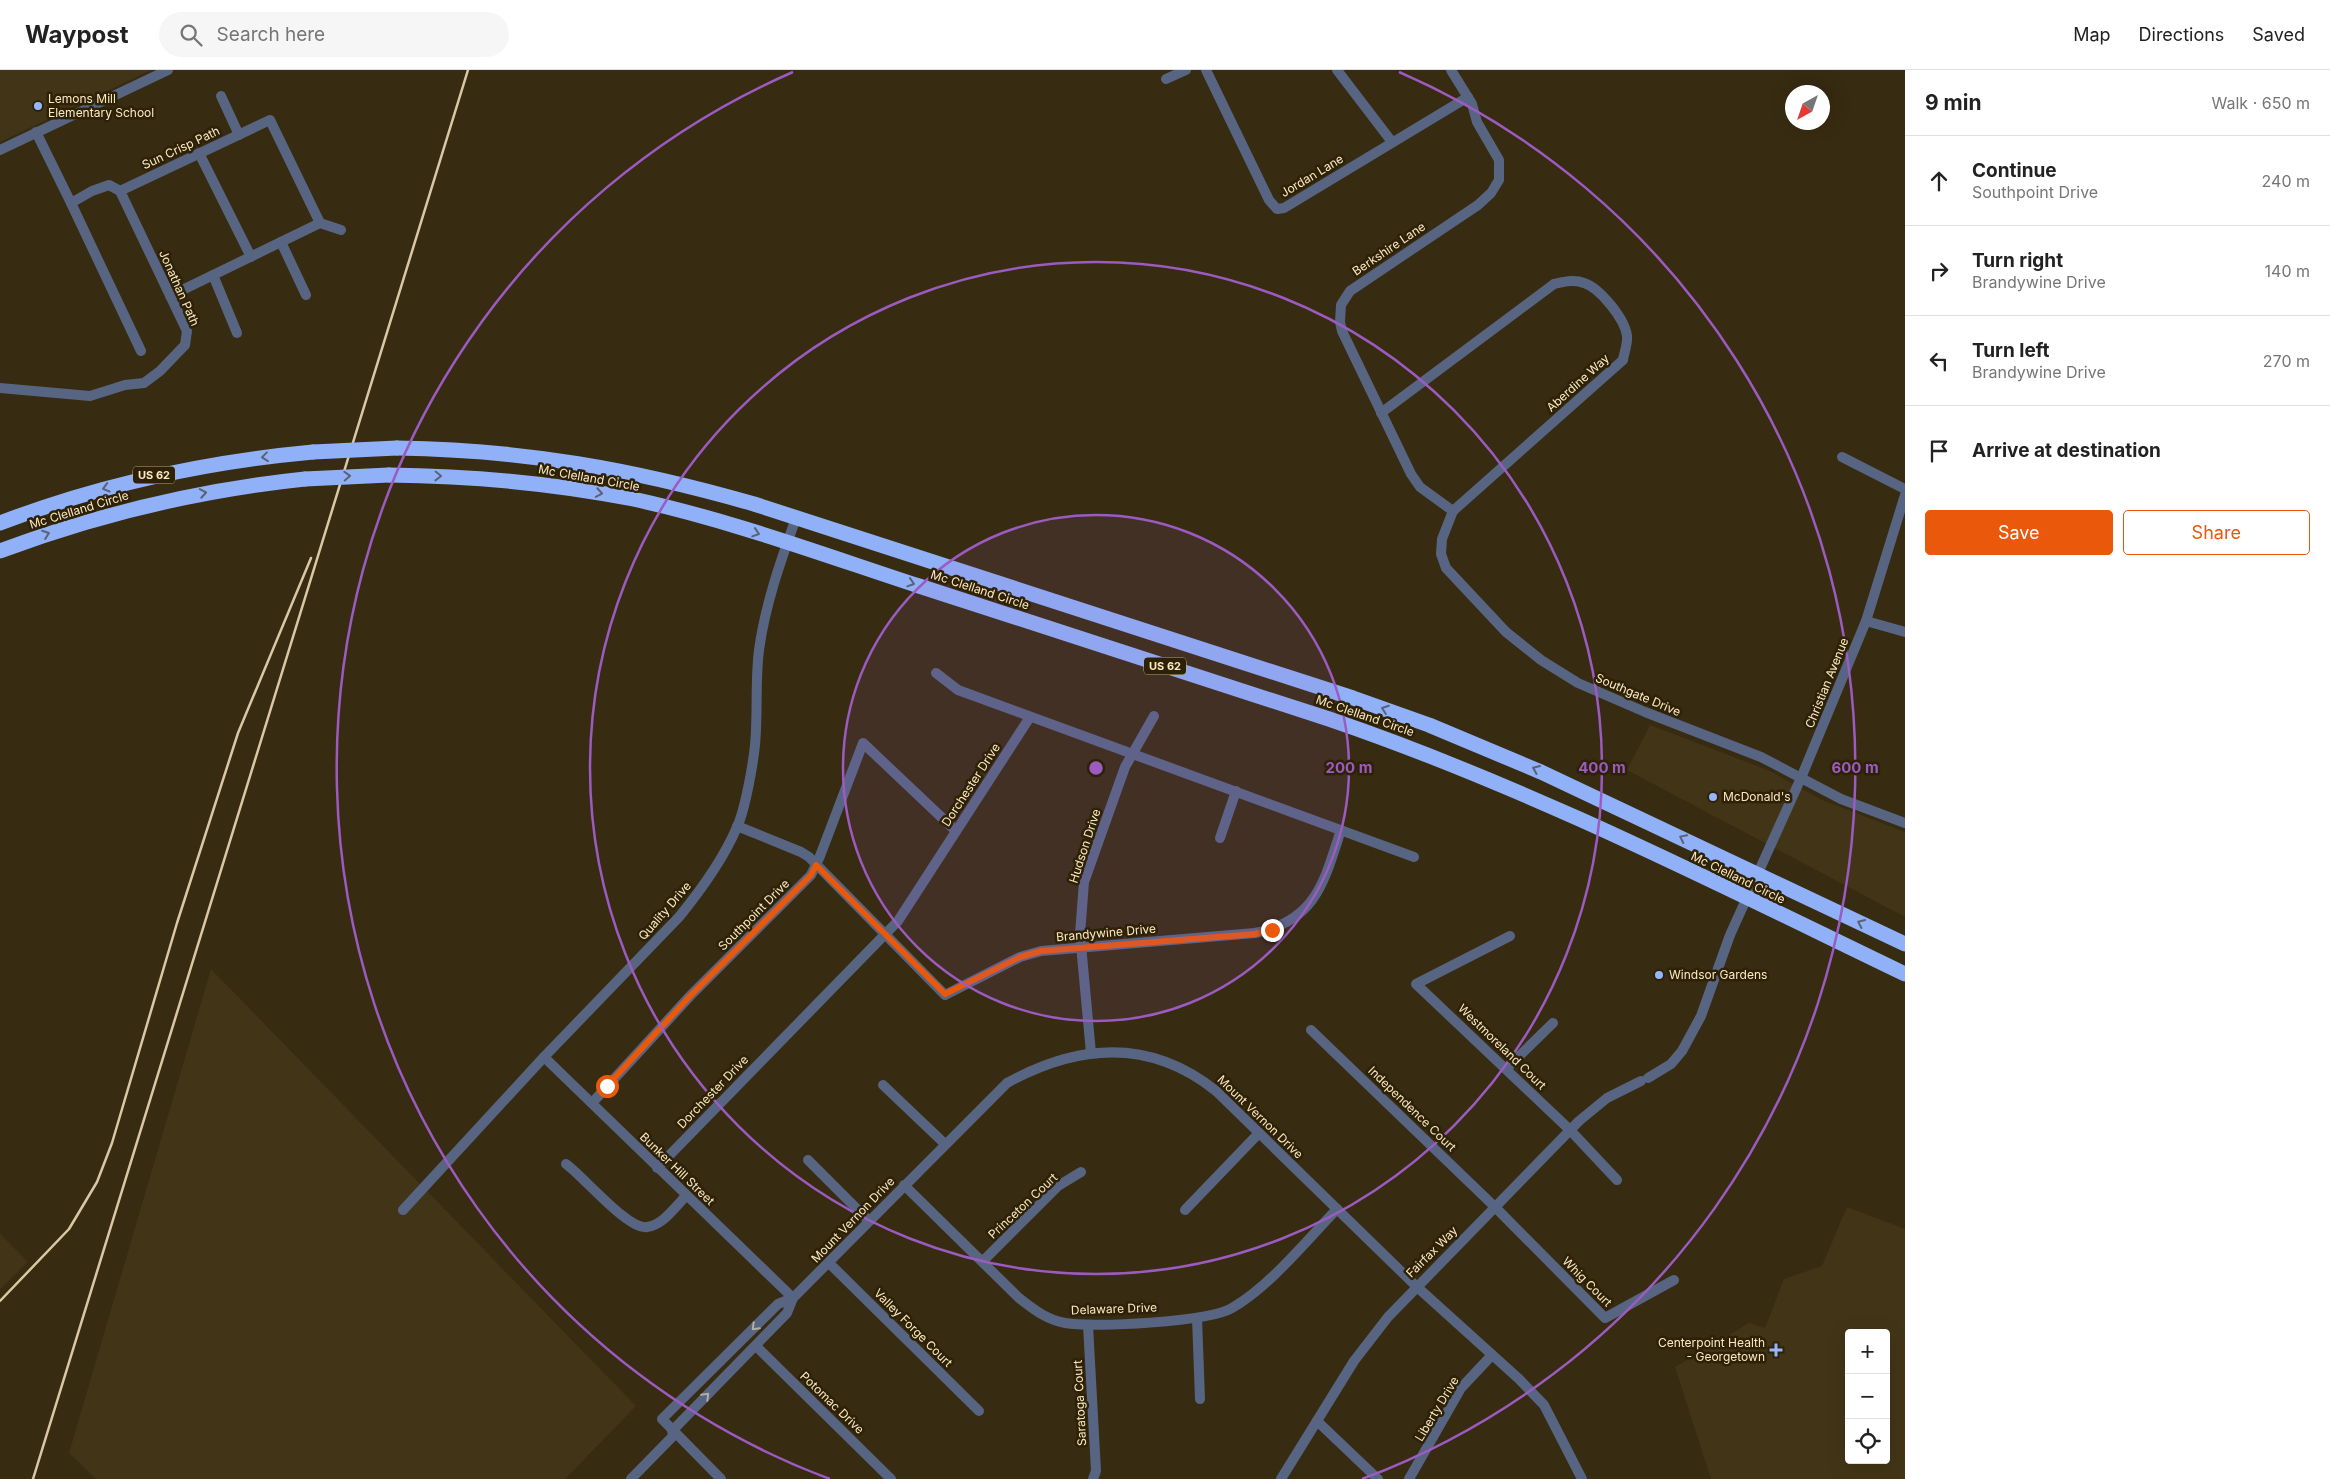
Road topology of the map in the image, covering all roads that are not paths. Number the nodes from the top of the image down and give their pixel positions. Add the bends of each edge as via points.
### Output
1 (168, 70) edge
2 (1186, 70) edge
3 (1206, 70) edge
4 (1336, 70) edge
5 (1451, 70) edge
6 (1166, 79) dead end
7 (221, 96) dead end
8 (1468, 96) junction
9 (36, 132) junction
10 (238, 135) junction
11 (1392, 142) junction
12 (0, 150) edge
13 (199, 153) junction
14 (120, 191) junction
15 (71, 203) junction
16 (320, 224) junction
17 (341, 230) dead end
18 (281, 242) junction
19 (251, 257) junction
20 (213, 275) junction
21 (306, 295) dead end
22 (170, 296) junction
23 (237, 333) dead end
24 (141, 351) dead end
25 (0, 388) edge
26 (1381, 413) junction
27 (1842, 457) dead end
28 (1905, 489) edge
29 (1905, 495) edge
30 (1452, 512) junction
31 (796, 518) junction
32 (0, 523) edge
33 (787, 543) junction
34 (0, 552) edge
35 (1866, 621) junction
36 (1905, 632) edge
37 (936, 673) dead end
38 (1154, 716) dead end
39 (1030, 717) junction
40 (1133, 753) junction
41 (1801, 778) junction
42 (1236, 792) junction
43 (1905, 823) edge
44 (738, 826) junction
45 (1341, 830) junction
46 (956, 831) junction
47 (1220, 838) dead end
48 (1414, 857) dead end
49 (816, 865) junction
50 (1757, 874) junction
51 (1746, 898) junction
52 (886, 933) junction
53 (1510, 936) dead end
54 (1905, 944) edge
55 (1081, 948) junction
56 (1905, 974) edge
57 (1552, 1023) dead end
58 (1311, 1030) dead end
59 (1682, 1052) joint
60 (1092, 1053) junction
61 (544, 1057) junction
62 (1507, 1068) junction
63 (882, 1084) dead end
64 (592, 1103) junction
65 (1570, 1130) junction
66 (1259, 1132) junction
67 (945, 1144) junction
68 (808, 1160) dead end
69 (566, 1164) dead end
70 (657, 1168) junction
71 (1081, 1172) dead end
72 (1617, 1180) dead end
73 (904, 1185) junction
74 (686, 1196) junction
75 (1495, 1207) junction
76 (1337, 1209) junction
77 (403, 1210) dead end
78 (1185, 1210) dead end
79 (869, 1221) junction
80 (983, 1261) junction
81 (829, 1263) junction
82 (1674, 1280) dead end
83 (1416, 1286) junction
84 (793, 1298) junction
85 (1197, 1318) junction
86 (1088, 1325) junction
87 (756, 1346) junction
88 (1492, 1355) junction
89 (1200, 1399) dead end
90 (979, 1411) dead end
91 (1317, 1421) junction
92 (674, 1432) junction
93 (631, 1479) edge
94 (721, 1479) edge
95 (891, 1479) edge
96 (1093, 1479) edge
97 (1281, 1479) edge
98 (1378, 1479) edge
99 (1409, 1479) edge
100 (1582, 1479) edge

1 - 9 street
2 - 6 street
3 - 11 street, Jordan Lane via 1269,200 1277,209 1284,208
4 - 11 street
5 - 8 street, Berkshire Lane
7 - 10 street
8 - 11 street, Jordan Lane
8 - 26 street, Berkshire Lane via 1477,122 1499,160 1496,186 1470,211 1363,280 1341,305 1342,330
9 - 12 street
9 - 15 street
10 - 13 street, Sun Crisp Path
10 - 16 street, Sun Crisp Path via 270,120
13 - 14 street, Sun Crisp Path
13 - 19 street
14 - 15 street, Sun Crisp Path via 109,186
14 - 22 street, Jonathan Path
15 - 24 street
16 - 17 street
16 - 18 street
18 - 19 street
18 - 21 street
19 - 20 street
20 - 22 street
20 - 23 street
22 - 25 street, Jonathan Path via 187,331 184,345 144,383 124,385 90,396
26 - 30 street, Berkshire Lane via 1415,481
26 - 30 street, Aberdine Way via 1554,284 1568,280 1583,282 1595,288 1611,306 1627,337 1623,360
27 - 28 street
29 - 35 street, Christian Avenue
30 - 41 street, Southgate Drive via 1442,539 1441,554 1446,568 1506,632 1541,660 1578,683 1761,757
31 -> 32 highway, Mc Clelland Circle / US 62, bridge via 684,485 597,465 488,452 398,448 313,452 232,461 141,478
31 - 33 street, Quality Drive
50 -> 31 highway, Mc Clelland Circle / US 62 via 1533,768 1401,715
34 -> 33 highway, Mc Clelland Circle / US 62, bridge via 78,524 159,502 229,488 305,479 389,475 502,479 574,488 671,508
33 - 44 street, Quality Drive via 759,649 755,748
33 -> 51 highway, Mc Clelland Circle / US 62 via 1413,748 1560,810
35 - 36 street
35 - 41 street, Christian Avenue
37 - 39 street via 958,690
38 - 40 street, Hudson Drive
39 - 40 street
39 - 46 street, Dorchester Drive
40 - 42 street
40 - 55 street, Hudson Drive via 1125,767 1084,882
41 - 43 street, Southgate Drive via 1841,799
41 - 50 street, Christian Avenue
42 - 45 street
42 - 47 street
44 - 49 street, Brandywine Drive via 801,852
44 - 61 street, Quality Drive via 697,895
45 - 48 street
45 - 55 street, Brandywine Drive via 1326,875 1314,898 1297,917 1272,930
46 - 49 street, Southpoint Drive via 863,743
46 - 52 street, Dorchester Drive via 898,921
49 - 52 street, Brandywine Drive
49 - 64 street, Southpoint Drive via 811,875 690,996
50 - 51 street, Christian Avenue
54 -> 50 highway, Mc Clelland Circle / US 62
51 - 56 highway, Mc Clelland Circle / US 62
51 - 59 street, Christian Avenue via 1701,1016
52 - 55 street, Brandywine Drive via 945,994 1020,957 1041,951
52 - 70 street, Dorchester Drive
53 - 62 street, Westmoreland Court via 1416,984
55 - 60 street, Hudson Drive
57 - 62 street
58 - 75 street, Independence Court
59 - 65 street, Fairfax Way via 1671,1064 1607,1098
60 - 66 street, Mount Vernon Drive via 1122,1052 1168,1062 1199,1077
60 - 67 street, Mount Vernon Drive via 1046,1063 1007,1083
61 - 64 street, Bunker Hill Street
61 - 77 street, Quality Drive
62 - 65 street, Westmoreland Court
63 - 67 street
64 - 70 street, Bunker Hill Street
65 - 72 street, Westmoreland Court
65 - 75 street, Fairfax Way
66 - 76 street, Mount Vernon Drive
66 - 78 street
67 - 73 street, Mount Vernon Drive
68 - 79 street
69 - 74 street via 622,1217 638,1227 649,1227 663,1220
70 - 74 street, Bunker Hill Street
71 - 80 street, Princeton Court via 1058,1186
73 - 79 street, Mount Vernon Drive
73 - 80 street, Delaware Drive
74 - 84 street, Bunker Hill Street
75 - 82 street, Whig Court via 1605,1318
75 - 83 street, Fairfax Way
76 - 83 street, Mount Vernon Drive
76 - 85 street, Delaware Drive via 1254,1294 1229,1310
79 - 81 street, Mount Vernon Drive
80 - 86 street, Delaware Drive via 1034,1310 1064,1323
81 - 84 street, Mount Vernon Drive
81 - 90 street, Valley Forge Court
83 - 88 street, Mount Vernon Drive
83 - 91 street, Fairfax Way via 1354,1362
84 - 87 street, Mount Vernon Drive via 788,1313
84 -> 92 street, Mount Vernon Drive via 778,1304 662,1419
85 - 86 street, Delaware Drive
85 - 89 street
86 - 96 street, Saratoga Court via 1096,1471
92 -> 87 street, Mount Vernon Drive
87 - 95 street, Potomac Drive
88 - 99 street, Liberty Drive via 1462,1388
88 - 100 street, Mount Vernon Drive via 1544,1405
91 - 97 street, Fairfax Way
91 - 98 street
92 - 93 street, Mount Vernon Drive
92 - 94 street

